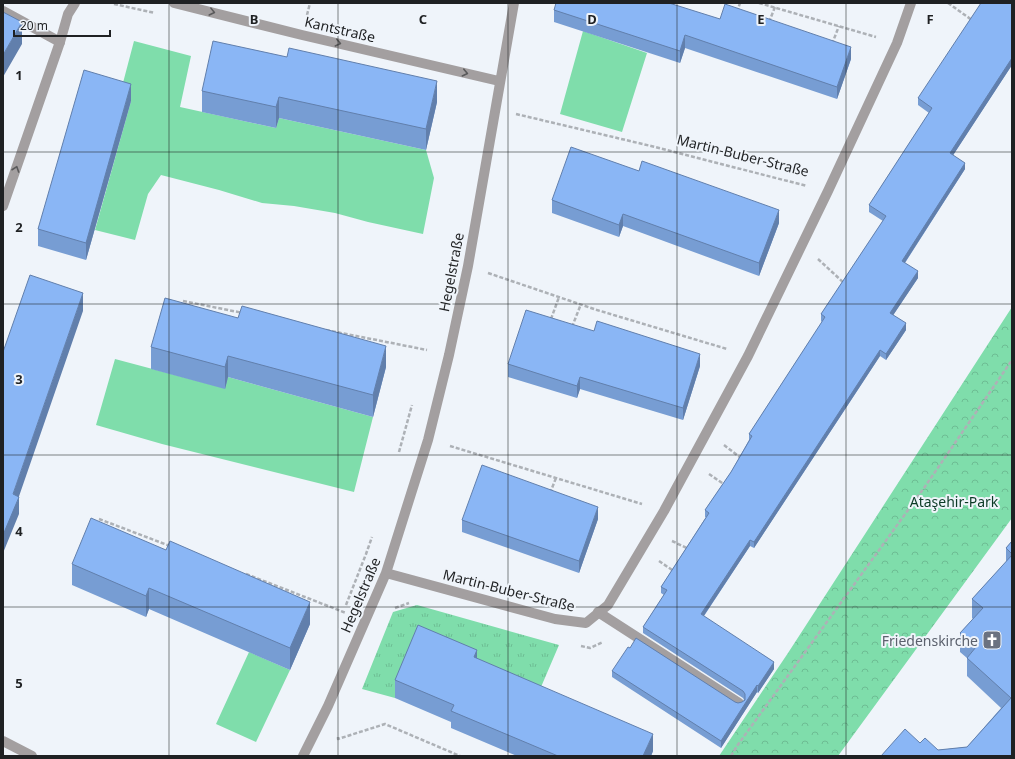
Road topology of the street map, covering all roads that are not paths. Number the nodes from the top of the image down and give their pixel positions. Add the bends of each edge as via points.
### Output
1 (75, 3) edge
2 (174, 3) edge
3 (514, 3) edge
4 (912, 3) edge
5 (3, 11) edge
6 (60, 42) junction
7 (499, 81) junction
8 (3, 206) edge
9 (386, 573) junction
10 (598, 612) junction
11 (739, 703) edge
12 (3, 741) edge
13 (32, 756) edge
14 (303, 756) edge

1 - 6 street via 68,14
2 -> 7 street, Kantstraße
3 - 7 street, Hegelstraße
4 - 10 street, Martin-Buber-Straße via 897,43 748,356 664,511 608,605
5 - 6 street
8 -> 6 street
7 - 9 street, Hegelstraße via 468,266 449,355 428,440
9 - 10 street, Martin-Buber-Straße via 555,618 586,623
9 - 14 street, Hegelstraße via 328,706
10 - 11 street
12 - 13 street

